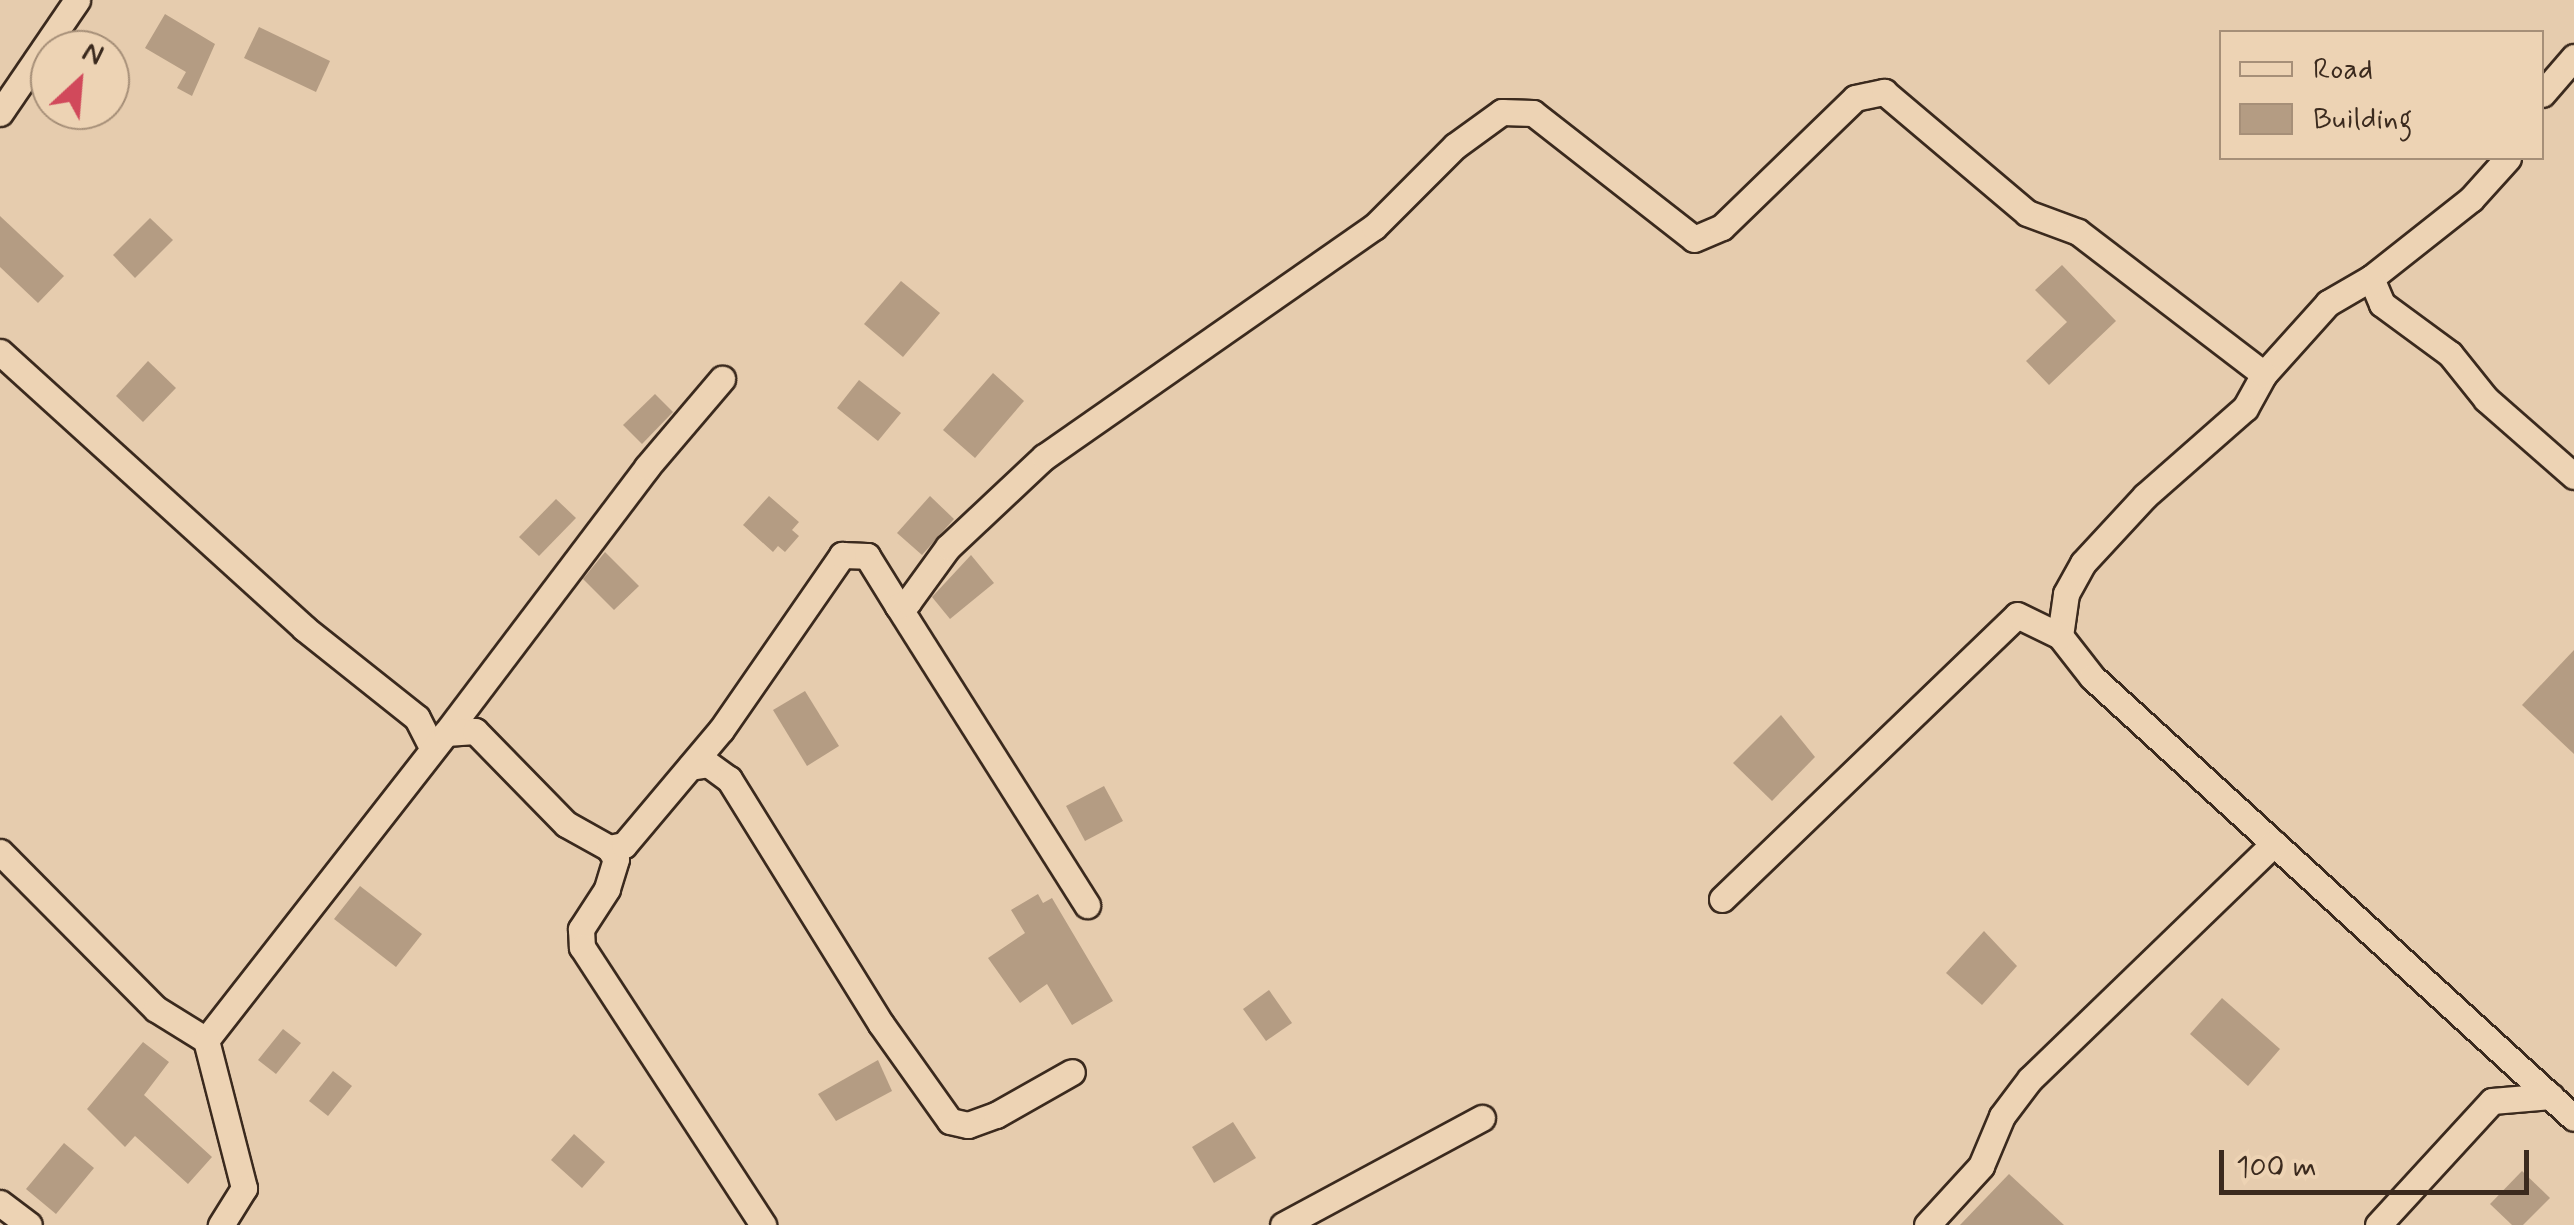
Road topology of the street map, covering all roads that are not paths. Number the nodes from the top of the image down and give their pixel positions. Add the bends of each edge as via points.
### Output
1 (77, 0) edge
2 (2574, 57) edge
3 (2544, 92) edge
4 (0, 114) edge
5 (2506, 160) edge
6 (2371, 278) junction
7 (0, 352) edge
8 (2264, 374) junction
9 (722, 379) dead end
10 (2574, 476) edge
11 (898, 606) junction
12 (2060, 636) junction
13 (438, 740) junction
14 (690, 767) junction
15 (2274, 842) junction
16 (609, 848) junction
17 (0, 852) edge
18 (1722, 898) dead end
19 (1087, 905) dead end
20 (206, 1040) junction
21 (1072, 1072) dead end
22 (2551, 1096) junction
23 (1482, 1118) dead end
24 (2574, 1118) edge
25 (0, 1203) edge
26 (28, 1225) edge
27 (221, 1225) edge
28 (763, 1225) edge
29 (1283, 1225) edge
30 (1927, 1225) edge
31 (2378, 1225) edge

1 - 4 street
2 - 3 street
5 - 6 street via 2470,199
6 - 8 street via 2328,304
6 - 10 street via 2382,304 2450,354 2486,399
7 - 13 street via 304,628
8 - 11 street via 2078,232 2028,213 1884,92 1856,98 1722,227 1694,239 1533,114 1502,112 1455,146 1374,227 1044,456 948,547
8 - 12 street via 2245,408 2145,496 2084,563 2066,594
9 - 13 street
11 - 14 street via 868,556 842,556
11 - 19 street
12 - 15 street via 2092,677
12 - 18 street via 2016,615
13 - 16 street via 475,730 546,808
13 - 20 street
14 - 16 street via 642,829
14 - 21 street via 708,764 729,779 881,1024 950,1121 982,1120
15 - 22 street
15 - 30 street via 2030,1079 2002,1116 1981,1166
16 - 28 street via 616,858 607,888 581,928 582,947
17 - 20 street via 156,1009
20 - 27 street via 244,1188
22 - 24 street
22 - 31 street via 2492,1101
23 - 29 street
25 - 26 street

